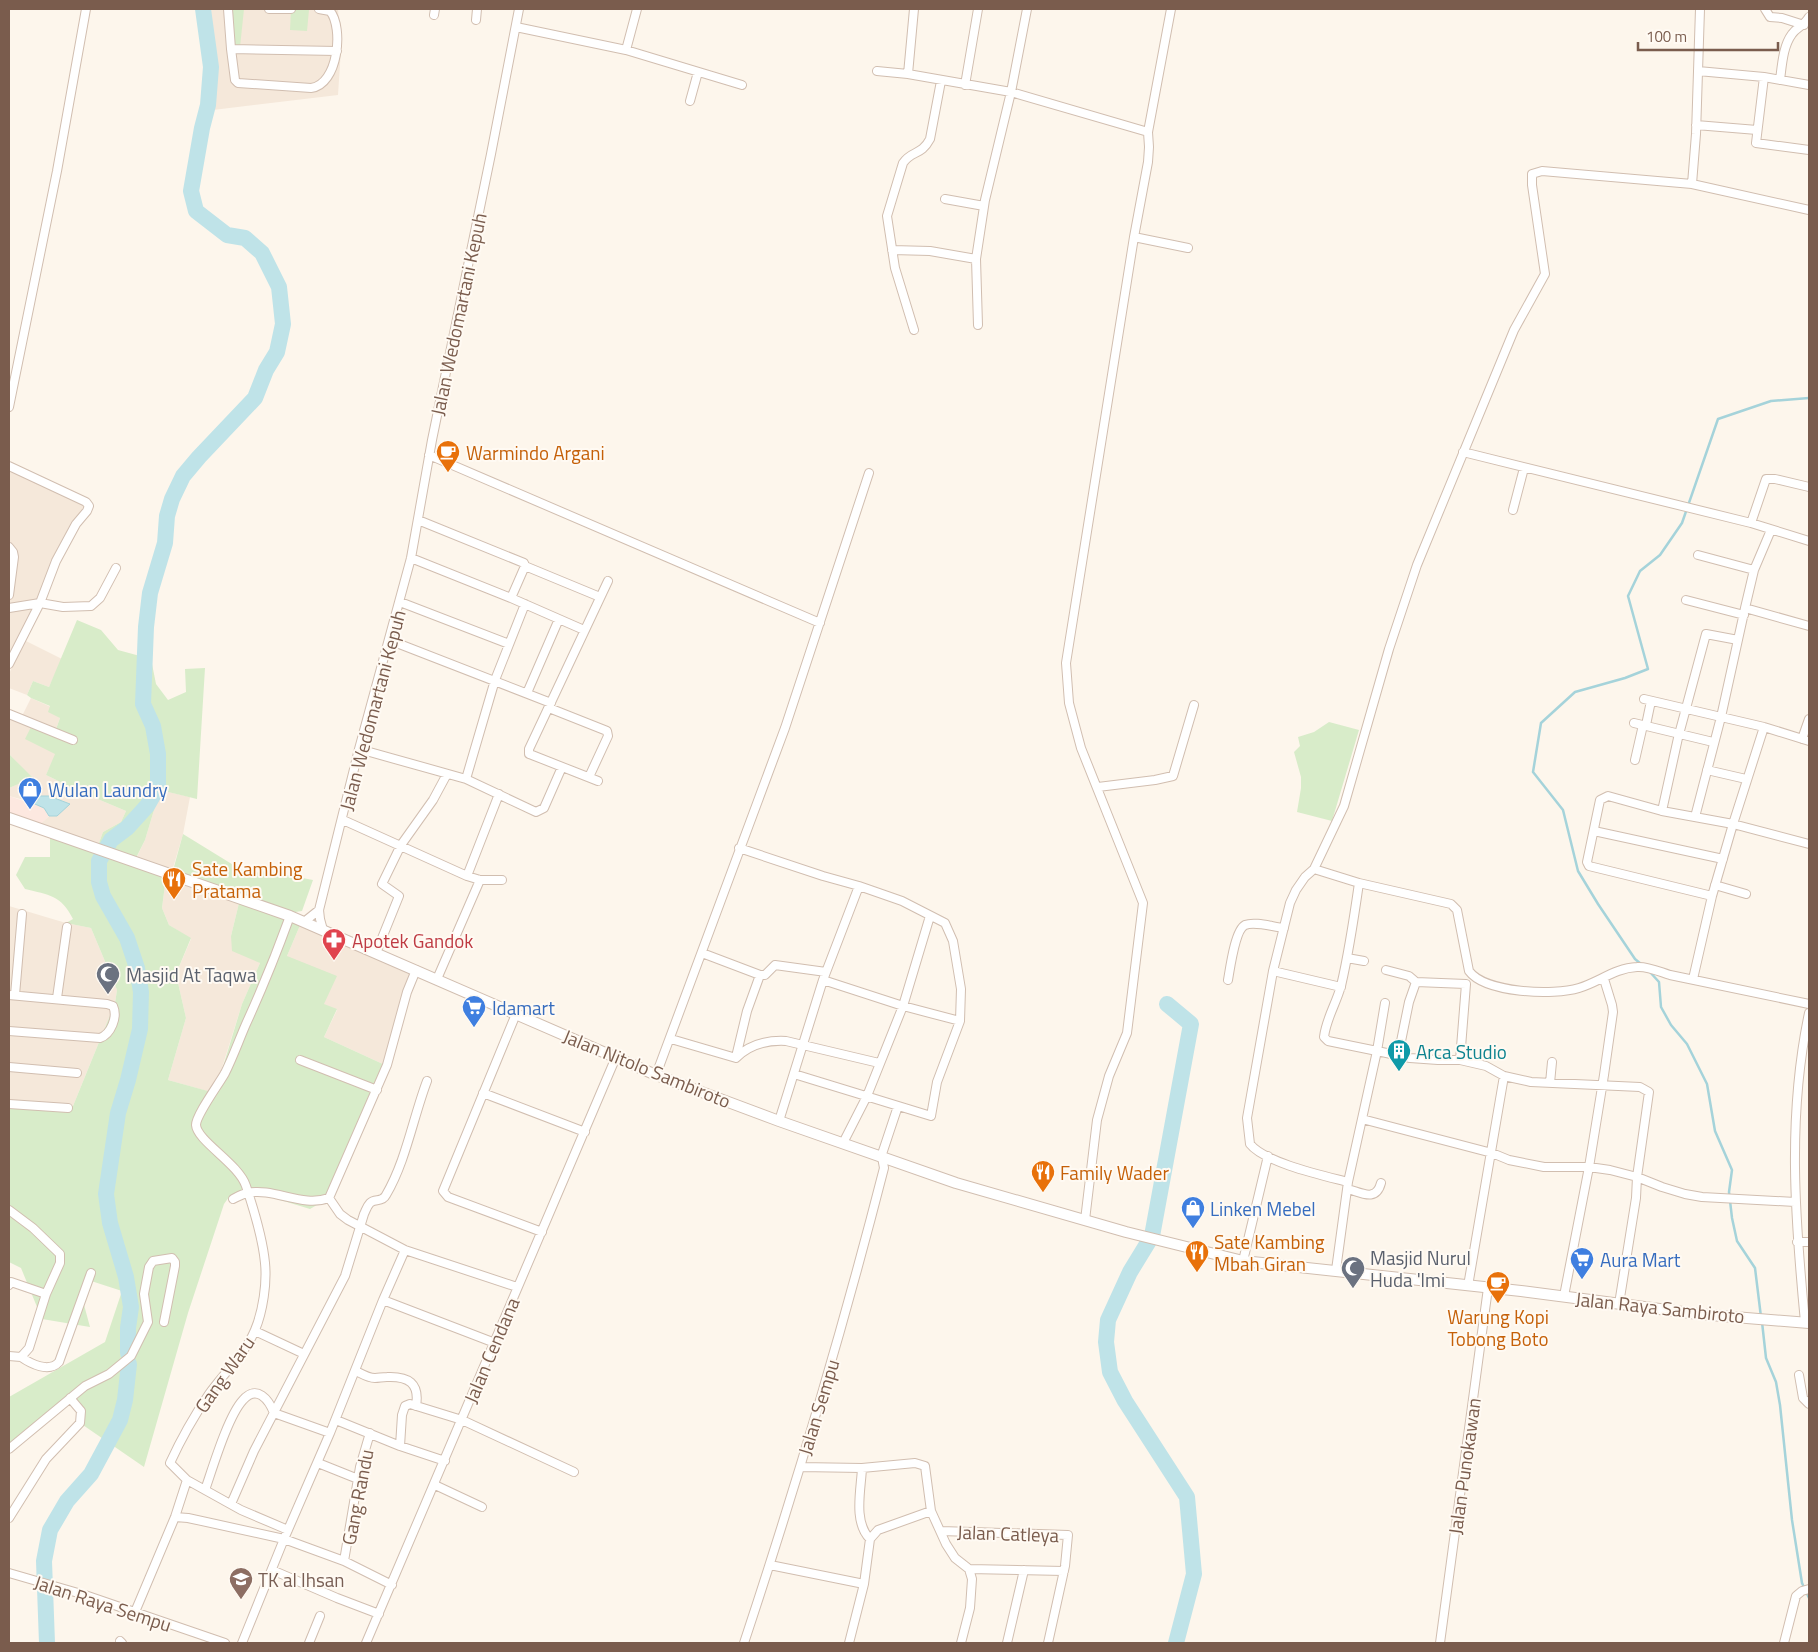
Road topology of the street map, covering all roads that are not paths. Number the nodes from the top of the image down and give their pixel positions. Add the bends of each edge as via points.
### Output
1 (86, 9) edge
2 (228, 9) edge
3 (269, 9) edge
4 (291, 9) edge
5 (319, 9) edge
6 (477, 9) edge
7 (519, 9) edge
8 (637, 9) edge
9 (914, 9) edge
10 (978, 9) edge
11 (1027, 9) edge
12 (1171, 9) edge
13 (1700, 9) edge
14 (1765, 9) edge
15 (1809, 17) edge
16 (476, 20) dead end
17 (1804, 25) junction
18 (516, 26) junction
19 (231, 49) junction
20 (626, 50) junction
21 (336, 51) junction
22 (877, 71) dead end
23 (1698, 71) junction
24 (698, 72) junction
25 (908, 74) junction
26 (1764, 77) junction
27 (941, 80) junction
28 (1780, 80) junction
29 (1809, 84) edge
30 (965, 85) junction
31 (742, 86) dead end
32 (1011, 92) junction
33 (690, 101) dead end
34 (1696, 125) junction
35 (1757, 130) junction
36 (1148, 132) junction
37 (1809, 150) edge
38 (1692, 184) junction
39 (945, 199) dead end
40 (984, 206) junction
41 (1809, 210) edge
42 (1134, 237) junction
43 (1188, 248) dead end
44 (892, 250) junction
45 (976, 259) junction
46 (978, 325) dead end
47 (914, 330) dead end
48 (9, 407) edge
49 (1463, 452) junction
50 (429, 455) junction
51 (9, 466) edge
52 (1524, 468) junction
53 (869, 473) dead end
54 (1809, 488) edge
55 (1513, 510) dead end
56 (418, 520) junction
57 (1751, 524) junction
58 (1771, 530) junction
59 (1809, 541) edge
60 (9, 547) edge
61 (1698, 554) dead end
62 (411, 558) junction
63 (526, 566) junction
64 (116, 568) dead end
65 (1754, 570) junction
66 (608, 580) dead end
67 (9, 595) edge
68 (600, 597) junction
69 (512, 598) junction
70 (1686, 600) dead end
71 (400, 602) junction
72 (40, 603) junction
73 (526, 604) junction
74 (9, 608) edge
75 (1745, 612) junction
76 (559, 619) junction
77 (820, 623) junction
78 (1809, 626) edge
79 (584, 630) junction
80 (389, 640) junction
81 (1738, 640) junction
82 (509, 644) junction
83 (9, 664) edge
84 (495, 680) junction
85 (527, 694) junction
86 (550, 705) junction
87 (1194, 705) dead end
88 (1686, 709) junction
89 (9, 714) edge
90 (1720, 717) junction
91 (1809, 719) edge
92 (1634, 723) dead end
93 (1644, 725) junction
94 (1764, 726) junction
95 (1680, 733) junction
96 (73, 740) dead end
97 (1806, 740) edge
98 (1713, 742) junction
99 (359, 749) junction
100 (1635, 760) dead end
101 (562, 767) junction
102 (1707, 770) junction
103 (447, 774) junction
104 (589, 777) junction
105 (466, 779) junction
106 (1746, 779) junction
107 (598, 780) dead end
108 (1098, 788) junction
109 (499, 794) junction
110 (1662, 811) junction
111 (1695, 817) junction
112 (9, 818) edge
113 (343, 820) junction
114 (1733, 824) junction
115 (1594, 831) junction
116 (1809, 844) edge
117 (401, 845) junction
118 (739, 848) junction
119 (1723, 859) junction
120 (1314, 869) junction
121 (467, 876) junction
122 (480, 880) junction
123 (502, 880) dead end
124 (1359, 883) junction
125 (1715, 885) junction
126 (859, 886) junction
127 (1746, 894) dead end
128 (1712, 896) junction
129 (320, 910) junction
130 (22, 914) dead end
131 (290, 916) junction
132 (930, 916) junction
133 (304, 922) junction
134 (67, 927) dead end
135 (1284, 928) junction
136 (323, 930) junction
137 (376, 953) junction
138 (702, 953) junction
139 (1347, 958) junction
140 (1364, 961) dead end
141 (416, 970) junction
142 (1386, 970) dead end
143 (1273, 971) junction
144 (826, 972) junction
145 (1471, 974) junction
146 (760, 975) junction
147 (437, 979) junction
148 (1604, 979) junction
149 (1693, 979) junction
150 (823, 980) junction
151 (1228, 980) dead end
152 (1416, 982) junction
153 (1466, 984) junction
154 (1341, 987) junction
155 (12, 995) edge
156 (57, 998) junction
157 (1385, 1003) dead end
158 (1809, 1004) edge
159 (904, 1006) junction
160 (516, 1014) junction
161 (1809, 1014) edge
162 (960, 1021) junction
163 (9, 1030) edge
164 (671, 1039) junction
165 (803, 1044) junction
166 (1377, 1051) junction
167 (1398, 1056) junction
168 (616, 1057) junction
169 (736, 1058) junction
170 (300, 1060) dead end
171 (1460, 1060) junction
172 (1552, 1062) dead end
173 (879, 1063) junction
174 (9, 1067) edge
175 (77, 1073) dead end
176 (794, 1074) junction
177 (656, 1075) junction
178 (1504, 1076) junction
179 (427, 1080) dead end
180 (1550, 1083) junction
181 (1602, 1085) junction
182 (377, 1090) junction
183 (483, 1094) junction
184 (867, 1096) junction
185 (9, 1104) edge
186 (898, 1106) junction
187 (68, 1108) dead end
188 (1362, 1119) junction
189 (779, 1121) junction
190 (585, 1132) junction
191 (843, 1143) junction
192 (1492, 1153) junction
193 (1268, 1156) junction
194 (883, 1160) junction
195 (1589, 1167) junction
196 (1637, 1176) junction
197 (1381, 1183) dead end
198 (1348, 1185) junction
199 (248, 1193) junction
200 (233, 1198) dead end
201 (329, 1198) junction
202 (1795, 1202) junction
203 (9, 1210) edge
204 (1085, 1220) junction
205 (361, 1226) junction
206 (542, 1232) junction
207 (1126, 1232) joint
208 (1797, 1242) junction
209 (1809, 1242) edge
210 (405, 1250) junction
211 (1243, 1261) junction
212 (1336, 1270) junction
213 (91, 1274) dead end
214 (9, 1285) edge
215 (1468, 1286) junction
216 (517, 1287) junction
217 (1488, 1288) junction
218 (46, 1294) junction
219 (1564, 1296) junction
220 (383, 1300) junction
221 (1619, 1304) junction
222 (164, 1322) dead end
223 (1807, 1322) edge
224 (255, 1330) junction
225 (495, 1343) junction
226 (304, 1354) junction
227 (9, 1356) edge
228 (21, 1357) junction
229 (356, 1371) junction
230 (1799, 1375) dead end
231 (70, 1398) junction
232 (1809, 1404) edge
233 (416, 1406) junction
234 (274, 1413) junction
235 (336, 1420) junction
236 (462, 1420) junction
237 (370, 1433) junction
238 (330, 1434) junction
239 (400, 1446) junction
240 (9, 1447) edge
241 (445, 1461) junction
242 (318, 1463) junction
243 (800, 1467) junction
244 (862, 1468) junction
245 (574, 1472) dead end
246 (358, 1479) junction
247 (187, 1480) junction
248 (435, 1485) junction
249 (205, 1490) junction
250 (231, 1504) junction
251 (482, 1507) dead end
252 (931, 1511) junction
253 (175, 1517) junction
254 (9, 1518) edge
255 (288, 1530) junction
256 (941, 1531) junction
257 (284, 1539) junction
258 (870, 1539) junction
259 (344, 1561) junction
260 (770, 1565) junction
261 (969, 1569) junction
262 (272, 1570) junction
263 (1024, 1570) junction
264 (1064, 1571) junction
265 (9, 1574) edge
266 (864, 1584) junction
267 (392, 1585) junction
268 (1806, 1590) edge
269 (135, 1612) junction
270 (379, 1614) junction
271 (320, 1616) dead end
272 (225, 1643) edge
273 (242, 1643) edge
274 (309, 1643) edge
275 (366, 1643) edge
276 (744, 1643) edge
277 (849, 1643) edge
278 (961, 1643) edge
279 (1007, 1643) edge
280 (1048, 1643) edge
281 (1440, 1643) edge
282 (1784, 1643) edge

1 - 48 street
2 - 19 street
3 - 4 street
5 - 21 street via 330,11 334,16
6 - 16 street
7 - 18 street, Jalan Wedomartani Kepuh
8 - 20 street
9 - 25 street
10 - 30 street
11 - 32 street
12 - 36 street
13 - 23 street
14 - 17 street via 1770,17
15 - 17 street
17 - 28 street via 1788,39
18 - 20 street
18 - 50 street, Jalan Wedomartani Kepuh
19 - 21 street
19 - 21 street via 238,84 311,88 319,86 331,74
20 - 24 street
22 - 25 street
23 - 26 street
23 - 34 street
24 - 31 street
24 - 33 street
25 - 27 street
26 - 28 street
26 - 35 street
27 - 30 street
27 - 44 street via 930,139 926,148 908,156 903,163 887,211
28 - 29 street
30 - 32 street
32 - 36 street
32 - 40 street
34 - 35 street
34 - 38 street
35 - 37 street via 1756,143
36 - 42 street via 1150,154
38 - 41 street
38 - 49 street via 1542,171 1532,174 1545,274 1514,330
39 - 40 street
40 - 45 street
42 - 43 street
42 - 108 street via 1066,663 1069,703 1081,748
44 - 45 street via 930,250
44 - 47 street
45 - 46 street
49 - 52 street
49 - 120 street via 1400,613 1344,806
50 - 56 street, Jalan Wedomartani Kepuh
50 - 77 street
51 - 72 street via 89,506 56,562
52 - 55 street
52 - 57 street
53 - 77 street
54 - 57 street via 1775,478 1766,479
56 - 62 street, Jalan Wedomartani Kepuh
56 - 63 street
57 - 58 street
58 - 59 street
58 - 65 street
60 - 67 street via 14,558
61 - 65 street
62 - 69 street
62 - 71 street, Jalan Wedomartani Kepuh
63 - 68 street
63 - 69 street
64 - 72 street via 100,598 91,606 63,607
65 - 75 street
66 - 68 street
68 - 79 street
69 - 73 street
70 - 75 street
71 - 80 street, Jalan Wedomartani Kepuh
71 - 82 street
72 - 74 street
72 - 83 street
73 - 76 street
73 - 82 street
75 - 78 street
75 - 81 street
76 - 79 street
76 - 85 street
77 - 118 street via 785,728
79 - 86 street
80 - 84 street
80 - 99 street, Jalan Wedomartani Kepuh
81 - 88 street via 1706,634
81 - 90 street
82 - 84 street
84 - 85 street
84 - 105 street
85 - 86 street
86 - 101 street via 529,749 530,754
86 - 104 street via 607,731 608,736
87 - 108 street via 1173,776
88 - 90 street
88 - 93 street via 1648,700
88 - 95 street
89 - 96 street
90 - 94 street
90 - 98 street
91 - 97 street
92 - 93 street
93 - 95 street
93 - 100 street
94 - 97 street
94 - 106 street
95 - 98 street
95 - 110 street
98 - 102 street
99 - 103 street
99 - 113 street, Jalan Wedomartani Kepuh
101 - 104 street
101 - 109 street via 540,811
102 - 106 street
102 - 111 street
103 - 105 street
103 - 117 street
104 - 107 street
105 - 109 street
106 - 114 street
108 - 204 street via 1143,903 1127,1033 1109,1076 1097,1120
109 - 121 street
110 - 111 street
110 - 115 street via 1608,796 1600,800
111 - 114 street
112 - 131 street, Jalan Nitolo Sambiroto
113 - 117 street
113 - 129 street, Jalan Wedomartani Kepuh
114 - 116 street
114 - 119 street
115 - 119 street
115 - 128 street via 1587,862 1589,866
117 - 121 street
117 - 137 street via 382,884 399,896
118 - 126 street
118 - 138 street
119 - 125 street
120 - 124 street
120 - 135 street via 1296,890
121 - 122 street
122 - 123 street
122 - 147 street
124 - 139 street
124 - 145 street via 1451,904 1457,910
125 - 127 street
125 - 128 street
126 - 132 street via 902,901
126 - 144 street
128 - 149 street
129 - 133 street
129 - 136 street, Jalan Wedomartani Kepuh
130 - 155 street
131 - 133 street, Jalan Nitolo Sambiroto
131 - 199 street, Gang Waru via 225,1073 197,1120 198,1130 239,1172
132 - 159 street
132 - 162 street via 945,923 953,941 961,990
133 - 136 street, Jalan Nitolo Sambiroto
134 - 156 street
135 - 143 street
135 - 151 street via 1255,924 1242,927
136 - 137 street, Jalan Nitolo Sambiroto
137 - 141 street, Jalan Nitolo Sambiroto
138 - 146 street
138 - 164 street
139 - 140 street
139 - 154 street
141 - 147 street, Jalan Nitolo Sambiroto
141 - 182 street
142 - 152 street via 1409,976
143 - 154 street
143 - 193 street via 1248,1118 1250,1144
144 - 146 street via 775,965 765,975
144 - 150 street
145 - 148 street via 1479,981 1516,991 1557,992
145 - 153 street
146 - 169 street
147 - 160 street, Jalan Nitolo Sambiroto
148 - 149 street via 1617,970 1638,967
148 - 181 street via 1613,1012
149 - 158 street
150 - 159 street
150 - 165 street
152 - 153 street
152 - 167 street
153 - 171 street
154 - 166 street via 1324,1037 1328,1041
155 - 156 street
156 - 163 street via 108,1004 114,1008 114,1021 107,1034 100,1038
157 - 166 street
159 - 162 street
159 - 173 street
160 - 168 street, Jalan Nitolo Sambiroto
160 - 183 street
161 - 202 street via 1796,1106
162 - 186 street via 937,1082 931,1116
164 - 169 street
164 - 177 street
165 - 169 street via 776,1040 746,1048
165 - 173 street
165 - 176 street
166 - 167 street
166 - 188 street
167 - 171 street
168 - 177 street, Jalan Nitolo Sambiroto
168 - 190 street, Jalan Cendana
170 - 182 street
171 - 178 street via 1486,1066
172 - 180 street
173 - 184 street
174 - 175 street
176 - 184 street
176 - 189 street
177 - 189 street, Jalan Nitolo Sambiroto
178 - 180 street
178 - 192 street
179 - 205 street via 396,1176 385,1198 368,1205
180 - 181 street
181 - 195 street
181 - 196 street via 1640,1087 1649,1092
182 - 201 street
183 - 190 street
183 - 206 street via 444,1187 445,1195
184 - 186 street
184 - 191 street
185 - 187 street
186 - 194 street, Jalan Sempu
188 - 192 street
188 - 198 street
189 - 191 street, Jalan Nitolo Sambiroto
190 - 206 street, Jalan Cendana
191 - 194 street, Jalan Nitolo Sambiroto
192 - 195 street via 1544,1167
192 - 215 street
193 - 198 street
193 - 211 street
194 - 204 street, Jalan Nitolo Sambiroto
194 - 243 street, Jalan Sempu via 846,1312
195 - 196 street
195 - 219 street
196 - 202 street via 1685,1194
196 - 221 street
197 - 198 street via 1379,1191 1373,1195
198 - 212 street
199 - 200 street
199 - 201 street via 312,1201
199 - 224 street, Gang Waru via 265,1263 263,1296
201 - 205 street via 340,1214
202 - 208 street
203 - 218 street via 60,1254 60,1263
204 - 207 street, Jalan Nitolo Sambiroto
205 - 210 street
205 - 226 street via 345,1276
206 - 216 street, Jalan Cendana
207 - 211 street, Jalan Raya Sambiroto
208 - 209 street
208 - 223 street
210 - 216 street
210 - 220 street
211 - 212 street, Jalan Raya Sambiroto
212 - 215 street, Jalan Raya Sambiroto
213 - 228 street via 59,1362 52,1367 41,1366
214 - 218 street via 10,1282
215 - 217 street, Jalan Raya Sambiroto
216 - 225 street, Jalan Cendana
217 - 219 street, Jalan Raya Sambiroto
217 - 281 street, Jalan Punokawan
218 - 228 street via 29,1348
219 - 221 street, Jalan Raya Sambiroto
220 - 225 street
220 - 229 street
221 - 223 street, Jalan Raya Sambiroto
222 - 231 street via 175,1266 172,1258 153,1261 149,1267 144,1294 148,1322 133,1353 109,1374
224 - 226 street
224 - 247 street, Gang Waru via 192,1421 170,1463
225 - 236 street, Jalan Cendana
226 - 234 street
227 - 228 street
229 - 233 street via 374,1378 410,1380 417,1392
229 - 235 street
230 - 232 street via 1803,1398
231 - 240 street
231 - 254 street via 81,1411 80,1423 46,1459
233 - 236 street
233 - 239 street via 404,1406
234 - 238 street
234 - 249 street via 270,1401 262,1395 244,1398 231,1422
234 - 250 street
235 - 237 street
235 - 238 street
236 - 241 street, Jalan Cendana
236 - 245 street
237 - 239 street
237 - 246 street, Gang Randu
238 - 242 street
239 - 241 street
241 - 248 street, Jalan Cendana
242 - 246 street
242 - 255 street
243 - 244 street
243 - 260 street, Jalan Sempu
244 - 252 street via 915,1463 925,1466
244 - 258 street via 860,1519 862,1529
246 - 259 street, Gang Randu
247 - 249 street
247 - 253 street
248 - 251 street
248 - 267 street, Jalan Cendana
249 - 250 street
250 - 255 street
252 - 256 street
252 - 258 street via 878,1530
253 - 257 street
253 - 269 street
255 - 257 street
256 - 261 street via 955,1558
256 - 264 street, Jalan Catleya via 1068,1535
257 - 259 street
257 - 262 street
258 - 266 street
259 - 267 street
260 - 266 street
260 - 276 street, Jalan Sempu
261 - 263 street
261 - 278 street via 972,1588 970,1608
262 - 270 street
262 - 273 street
263 - 264 street
263 - 279 street
264 - 280 street
265 - 269 street, Jalan Raya Sempu
266 - 277 street
267 - 270 street, Jalan Cendana
268 - 282 street via 1796,1596
269 - 272 street, Jalan Raya Sempu
270 - 275 street, Jalan Cendana
271 - 274 street

